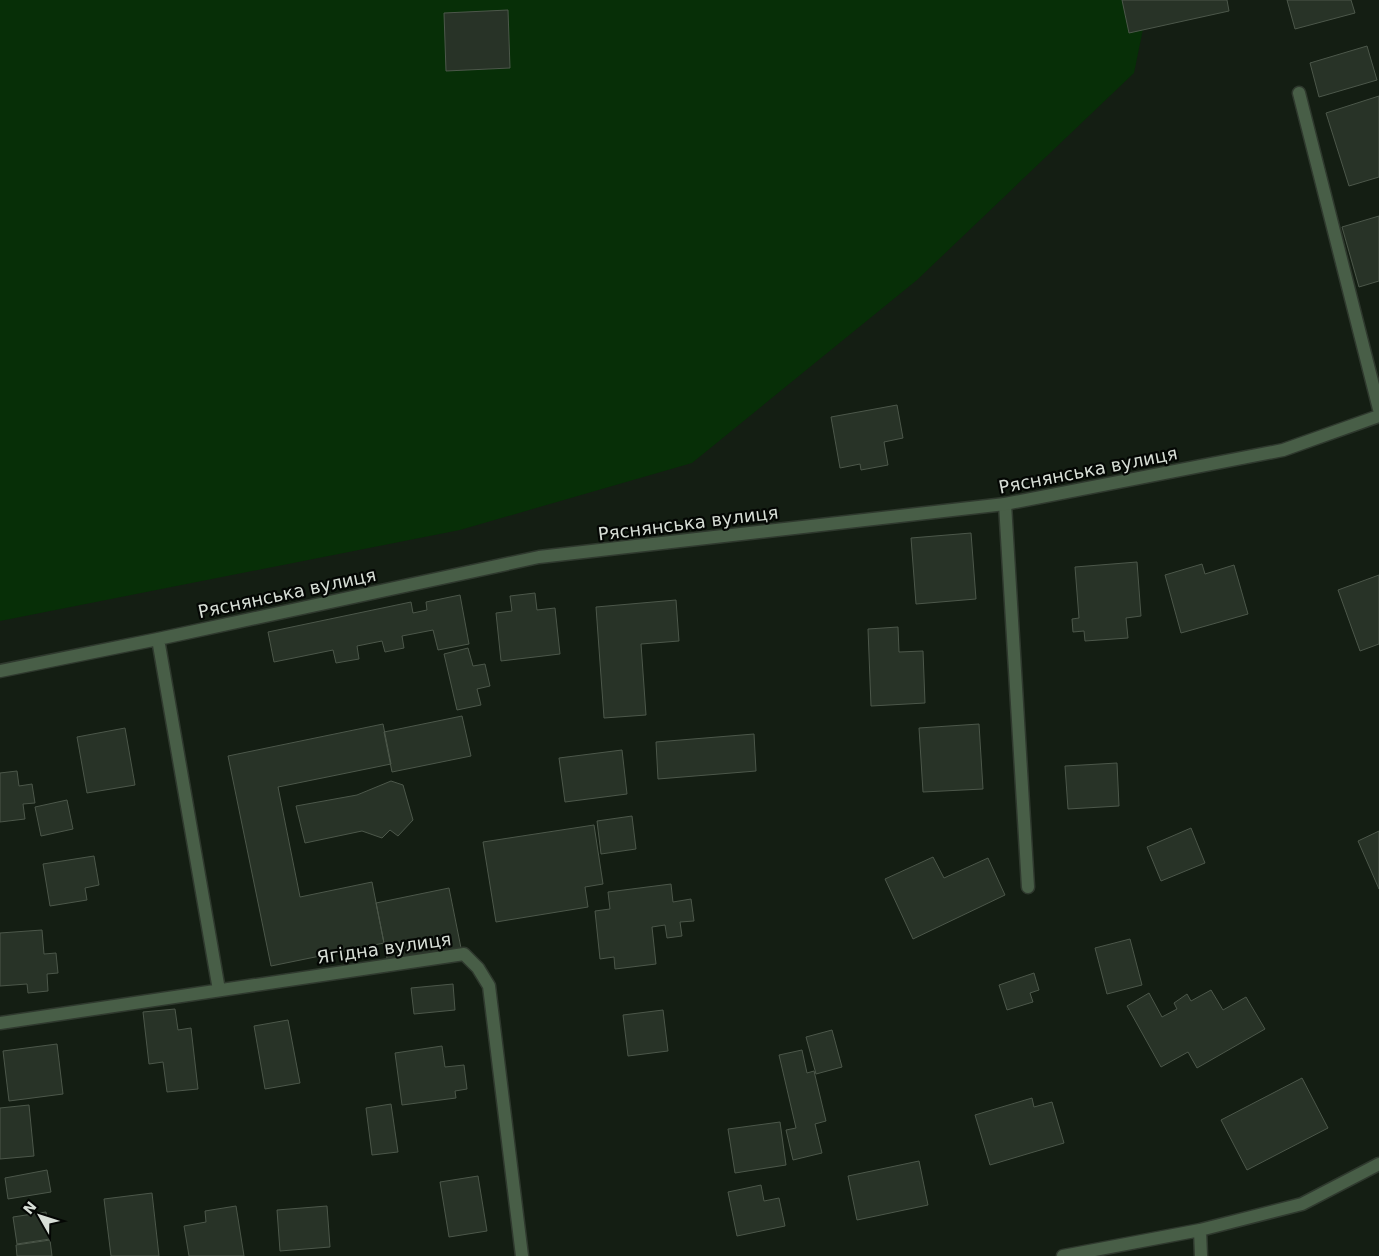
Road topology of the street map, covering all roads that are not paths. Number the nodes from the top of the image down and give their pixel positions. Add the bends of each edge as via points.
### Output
1 (1299, 93) dead end
2 (1379, 409) edge
3 (1379, 416) edge
4 (1005, 504) junction
5 (158, 639) junction
6 (0, 671) edge
7 (1028, 887) dead end
8 (219, 990) junction
9 (0, 1023) edge
10 (1379, 1164) edge
11 (1200, 1230) junction
12 (522, 1256) edge
13 (1063, 1256) edge
14 (1200, 1256) edge

1 - 2 street
3 - 4 street, Ряснянська вулиця via 1283,450
4 - 5 street, Ряснянська вулиця via 539,558
4 - 7 street
5 - 6 street, Ряснянська вулиця
5 - 8 street
8 - 9 street, Ягідна вулиця
8 - 12 street, Ягідна вулиця via 464,954 489,986
10 - 11 street via 1302,1204
11 - 13 street
11 - 14 street

